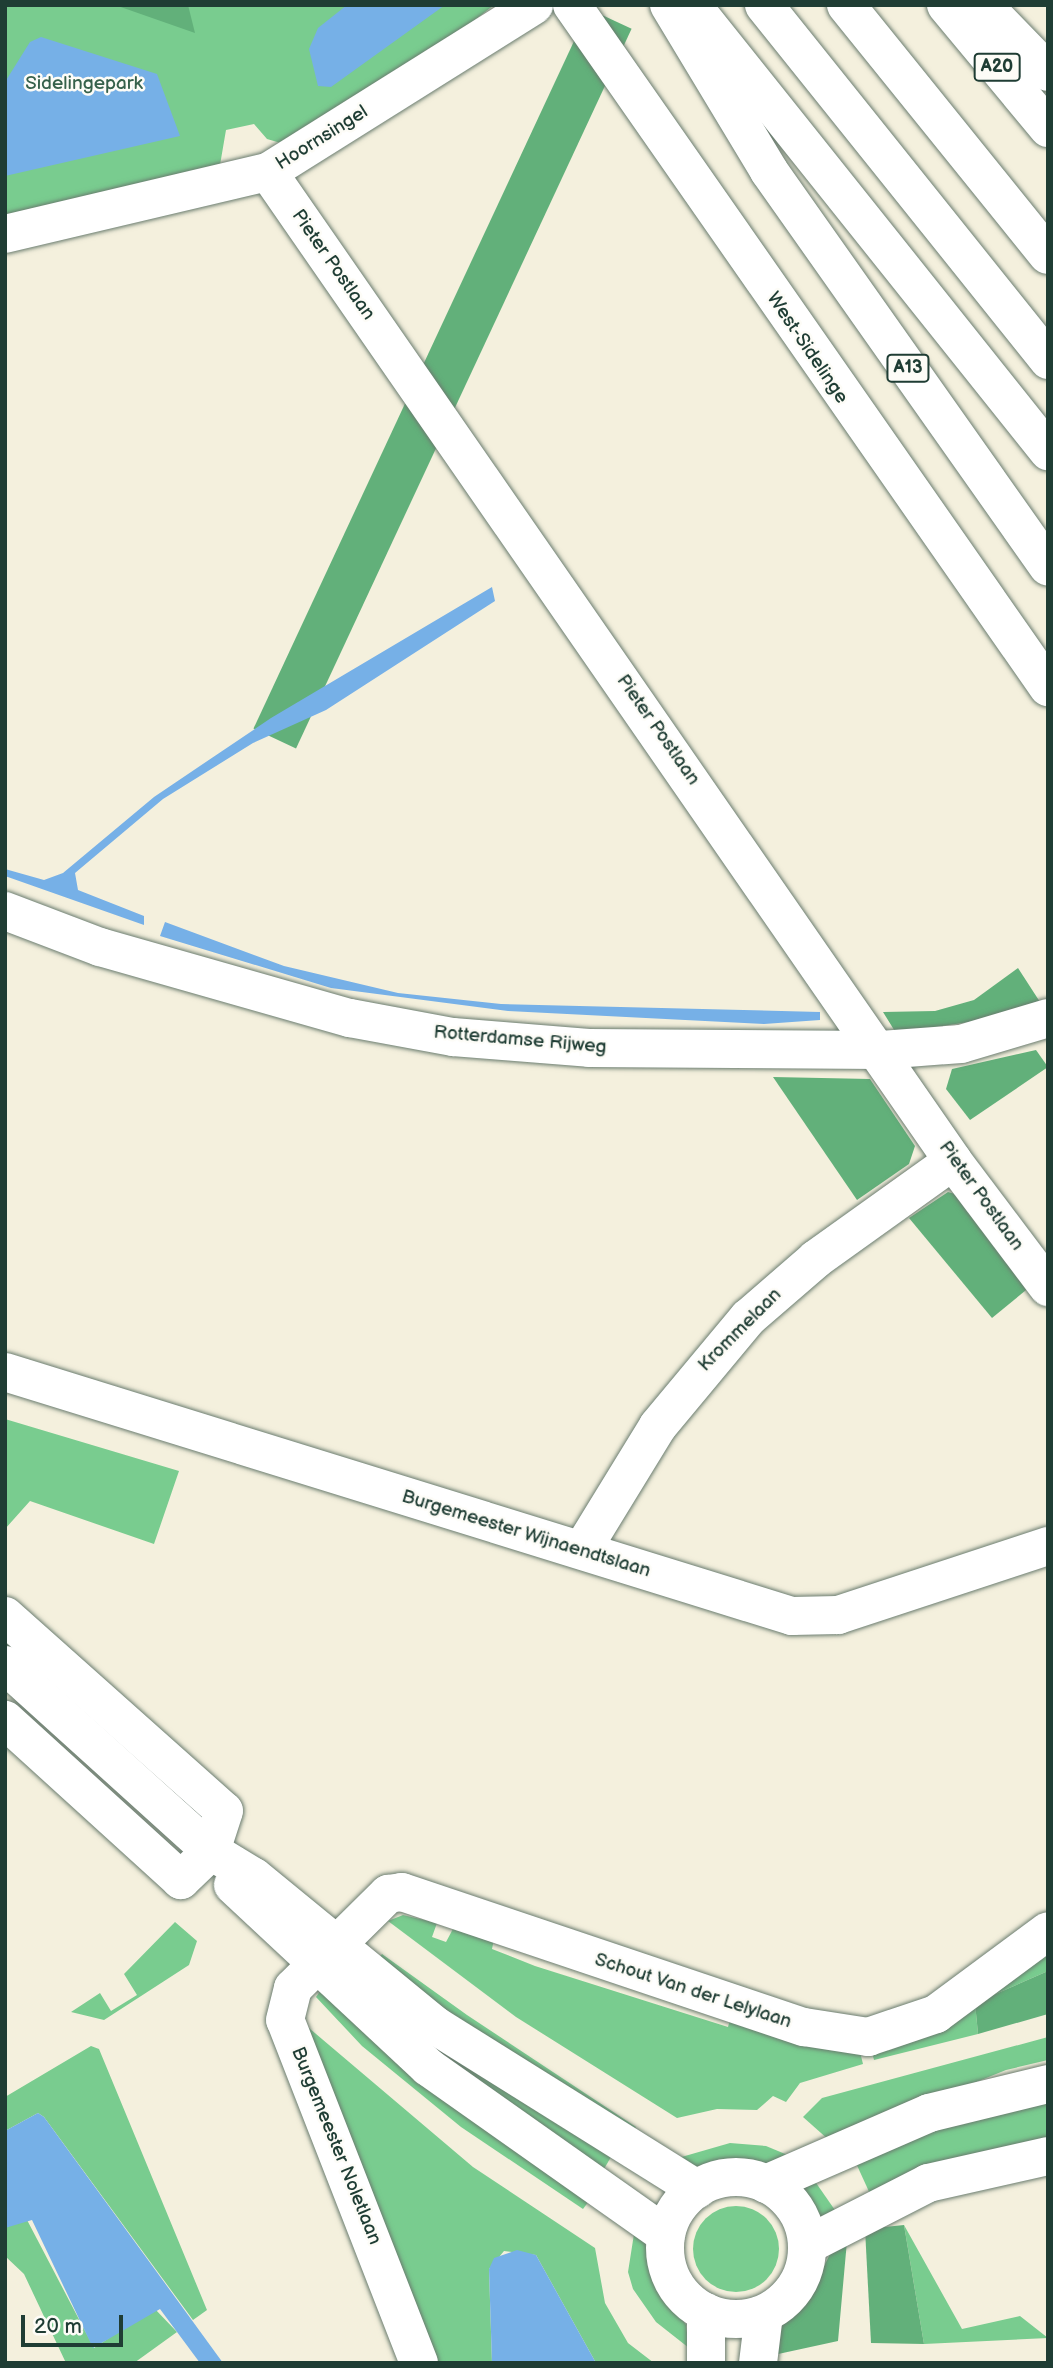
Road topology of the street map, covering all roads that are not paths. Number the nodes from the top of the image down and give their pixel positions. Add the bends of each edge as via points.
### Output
1 (534, 5) edge
2 (572, 5) edge
3 (669, 5) edge
4 (692, 5) edge
5 (764, 5) edge
6 (846, 5) edge
7 (946, 5) edge
8 (983, 5) edge
9 (1048, 72) edge
10 (1048, 128) edge
11 (268, 172) junction
12 (5, 234) edge
13 (1048, 255) edge
14 (1048, 359) edge
15 (1048, 452) edge
16 (1048, 566) edge
17 (1048, 687) edge
18 (5, 911) edge
19 (1048, 1018) edge
20 (881, 1050) junction
21 (953, 1161) junction
22 (1048, 1287) edge
23 (5, 1372) edge
24 (1048, 1546) edge
25 (582, 1550) junction
26 (5, 1616) edge
27 (5, 1665) edge
28 (5, 1720) edge
29 (211, 1851) junction
30 (1048, 1931) edge
31 (326, 1954) junction
32 (1048, 2084) edge
33 (1048, 2155) edge
34 (766, 2184) junction
35 (697, 2189) junction
36 (666, 2235) junction
37 (807, 2245) junction
38 (706, 2312) junction
39 (764, 2314) junction
40 (419, 2363) edge
41 (706, 2363) edge
42 (758, 2363) edge

1 - 11 main road, Hoornsingel
2 - 17 main road, West-Sidelinge
3 - 16 main road, A13 via 769,171
4 - 15 main road
5 - 14 main road
6 - 13 main road
7 - 10 main road, A20
8 - 9 main road
11 - 12 main road, Hoornsingel
11 - 20 main road, Pieter Postlaan
18 - 20 main road, Rotterdamse Rijweg via 100,947 337,1014 453,1037 589,1048
19 - 20 main road, Rotterdamse Rijweg via 961,1044
20 - 21 main road, Pieter Postlaan
21 - 22 main road, Pieter Postlaan
21 - 25 main road, Krommelaan via 816,1259 748,1318 658,1426
23 - 25 main road, Burgemeester Wijnaendtslaan
24 - 25 main road, Burgemeester Wijnaendtslaan via 878,1603 820,1616 792,1616
26 - 29 main road via 224,1811
27 - 29 main road
28 - 29 main road via 181,1880
29 - 31 main road via 233,1885
30 - 31 main road, Schout Van der Lelylaan via 936,2014 868,2037 804,2027 402,1892 388,1894
31 - 35 main road via 488,2063
31 - 36 main road via 428,2067
31 - 40 main road, Burgemeester Noletlaan via 293,1988 285,2020
32 - 34 main road via 929,2113
33 - 37 main road via 928,2183
34 - 35 main road via 724,2179
34 - 37 main road via 799,2216
35 - 36 main road via 677,2209
36 - 38 main road via 673,2280
37 - 39 main road via 796,2286
38 - 39 main road via 735,2318
38 - 41 main road
39 - 42 main road

